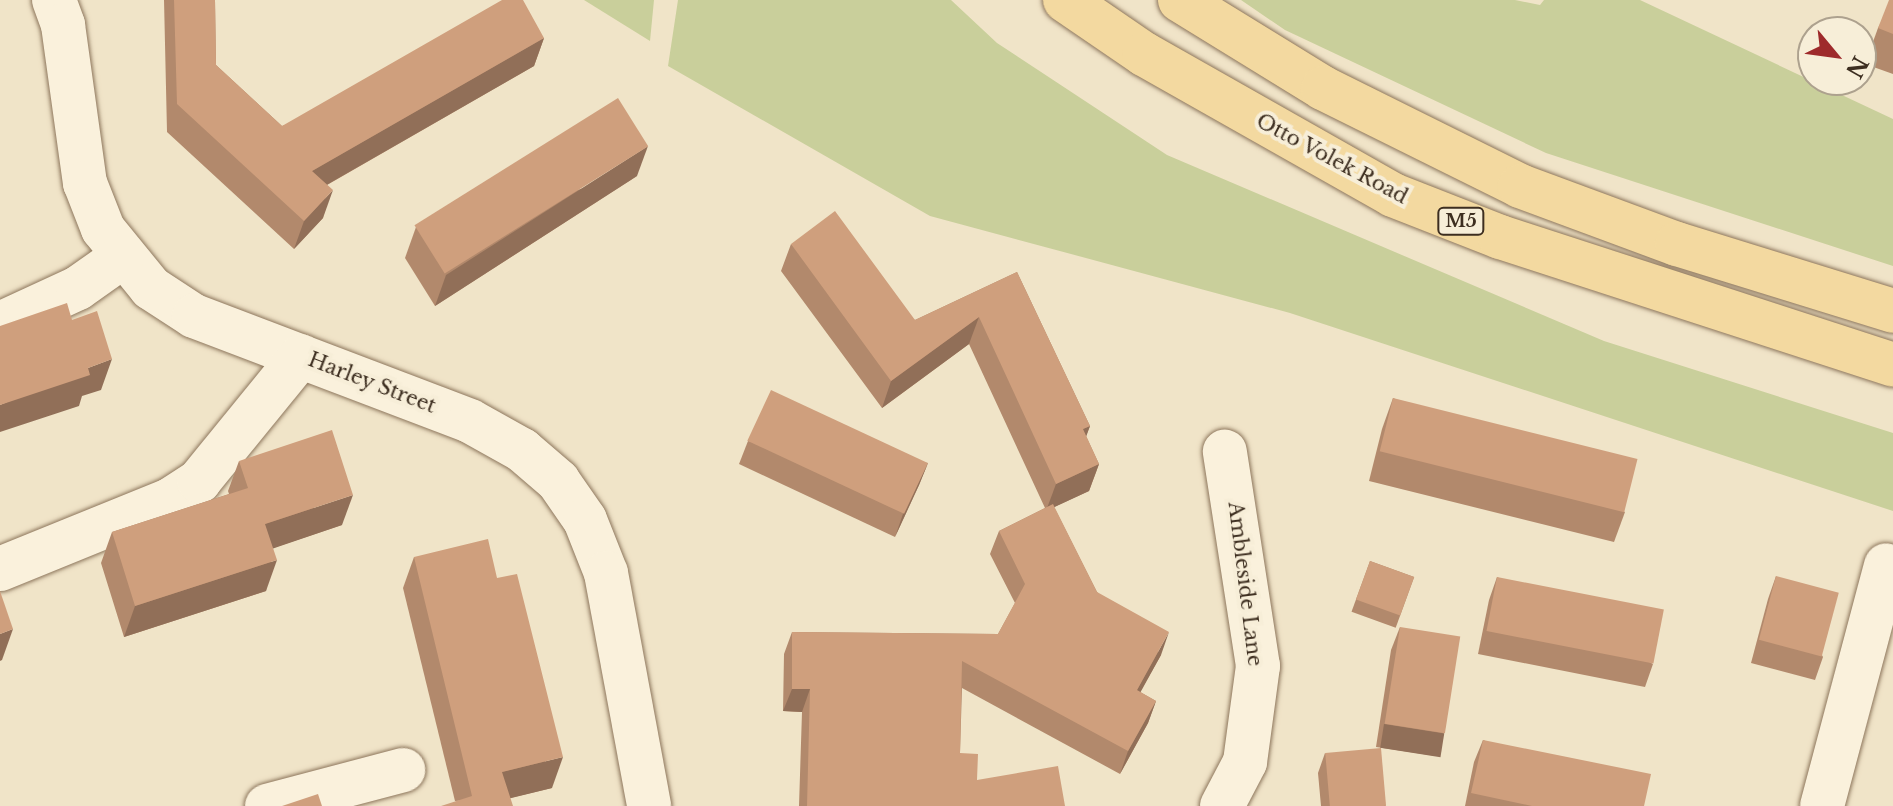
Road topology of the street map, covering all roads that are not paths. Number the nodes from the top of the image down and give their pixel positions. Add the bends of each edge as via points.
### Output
1 (54, 0) edge
2 (1065, 0) edge
3 (1180, 0) edge
4 (122, 257) junction
5 (1893, 311) edge
6 (0, 324) edge
7 (301, 356) junction
8 (1893, 365) edge
9 (1225, 452) dead end
10 (1886, 565) dead end
11 (0, 569) edge
12 (403, 770) dead end
13 (267, 806) edge
14 (649, 806) edge
15 (1222, 806) edge
16 (1822, 806) edge

1 - 4 street, Harley Street via 63,25 85,183 103,229
2 - 8 main road, Otto Volek Road / M5 via 1144,54 1393,195 1500,237
3 - 5 main road via 1323,88 1520,186 1677,244
4 - 6 street via 78,288
4 - 7 street, Harley Street via 151,288 194,316
7 - 11 street via 199,481 170,500
7 - 14 street, Harley Street via 470,421 522,450 558,481 585,520 606,573
9 - 15 street, Ambleside Lane via 1258,666 1245,762
10 - 16 street
12 - 13 street

